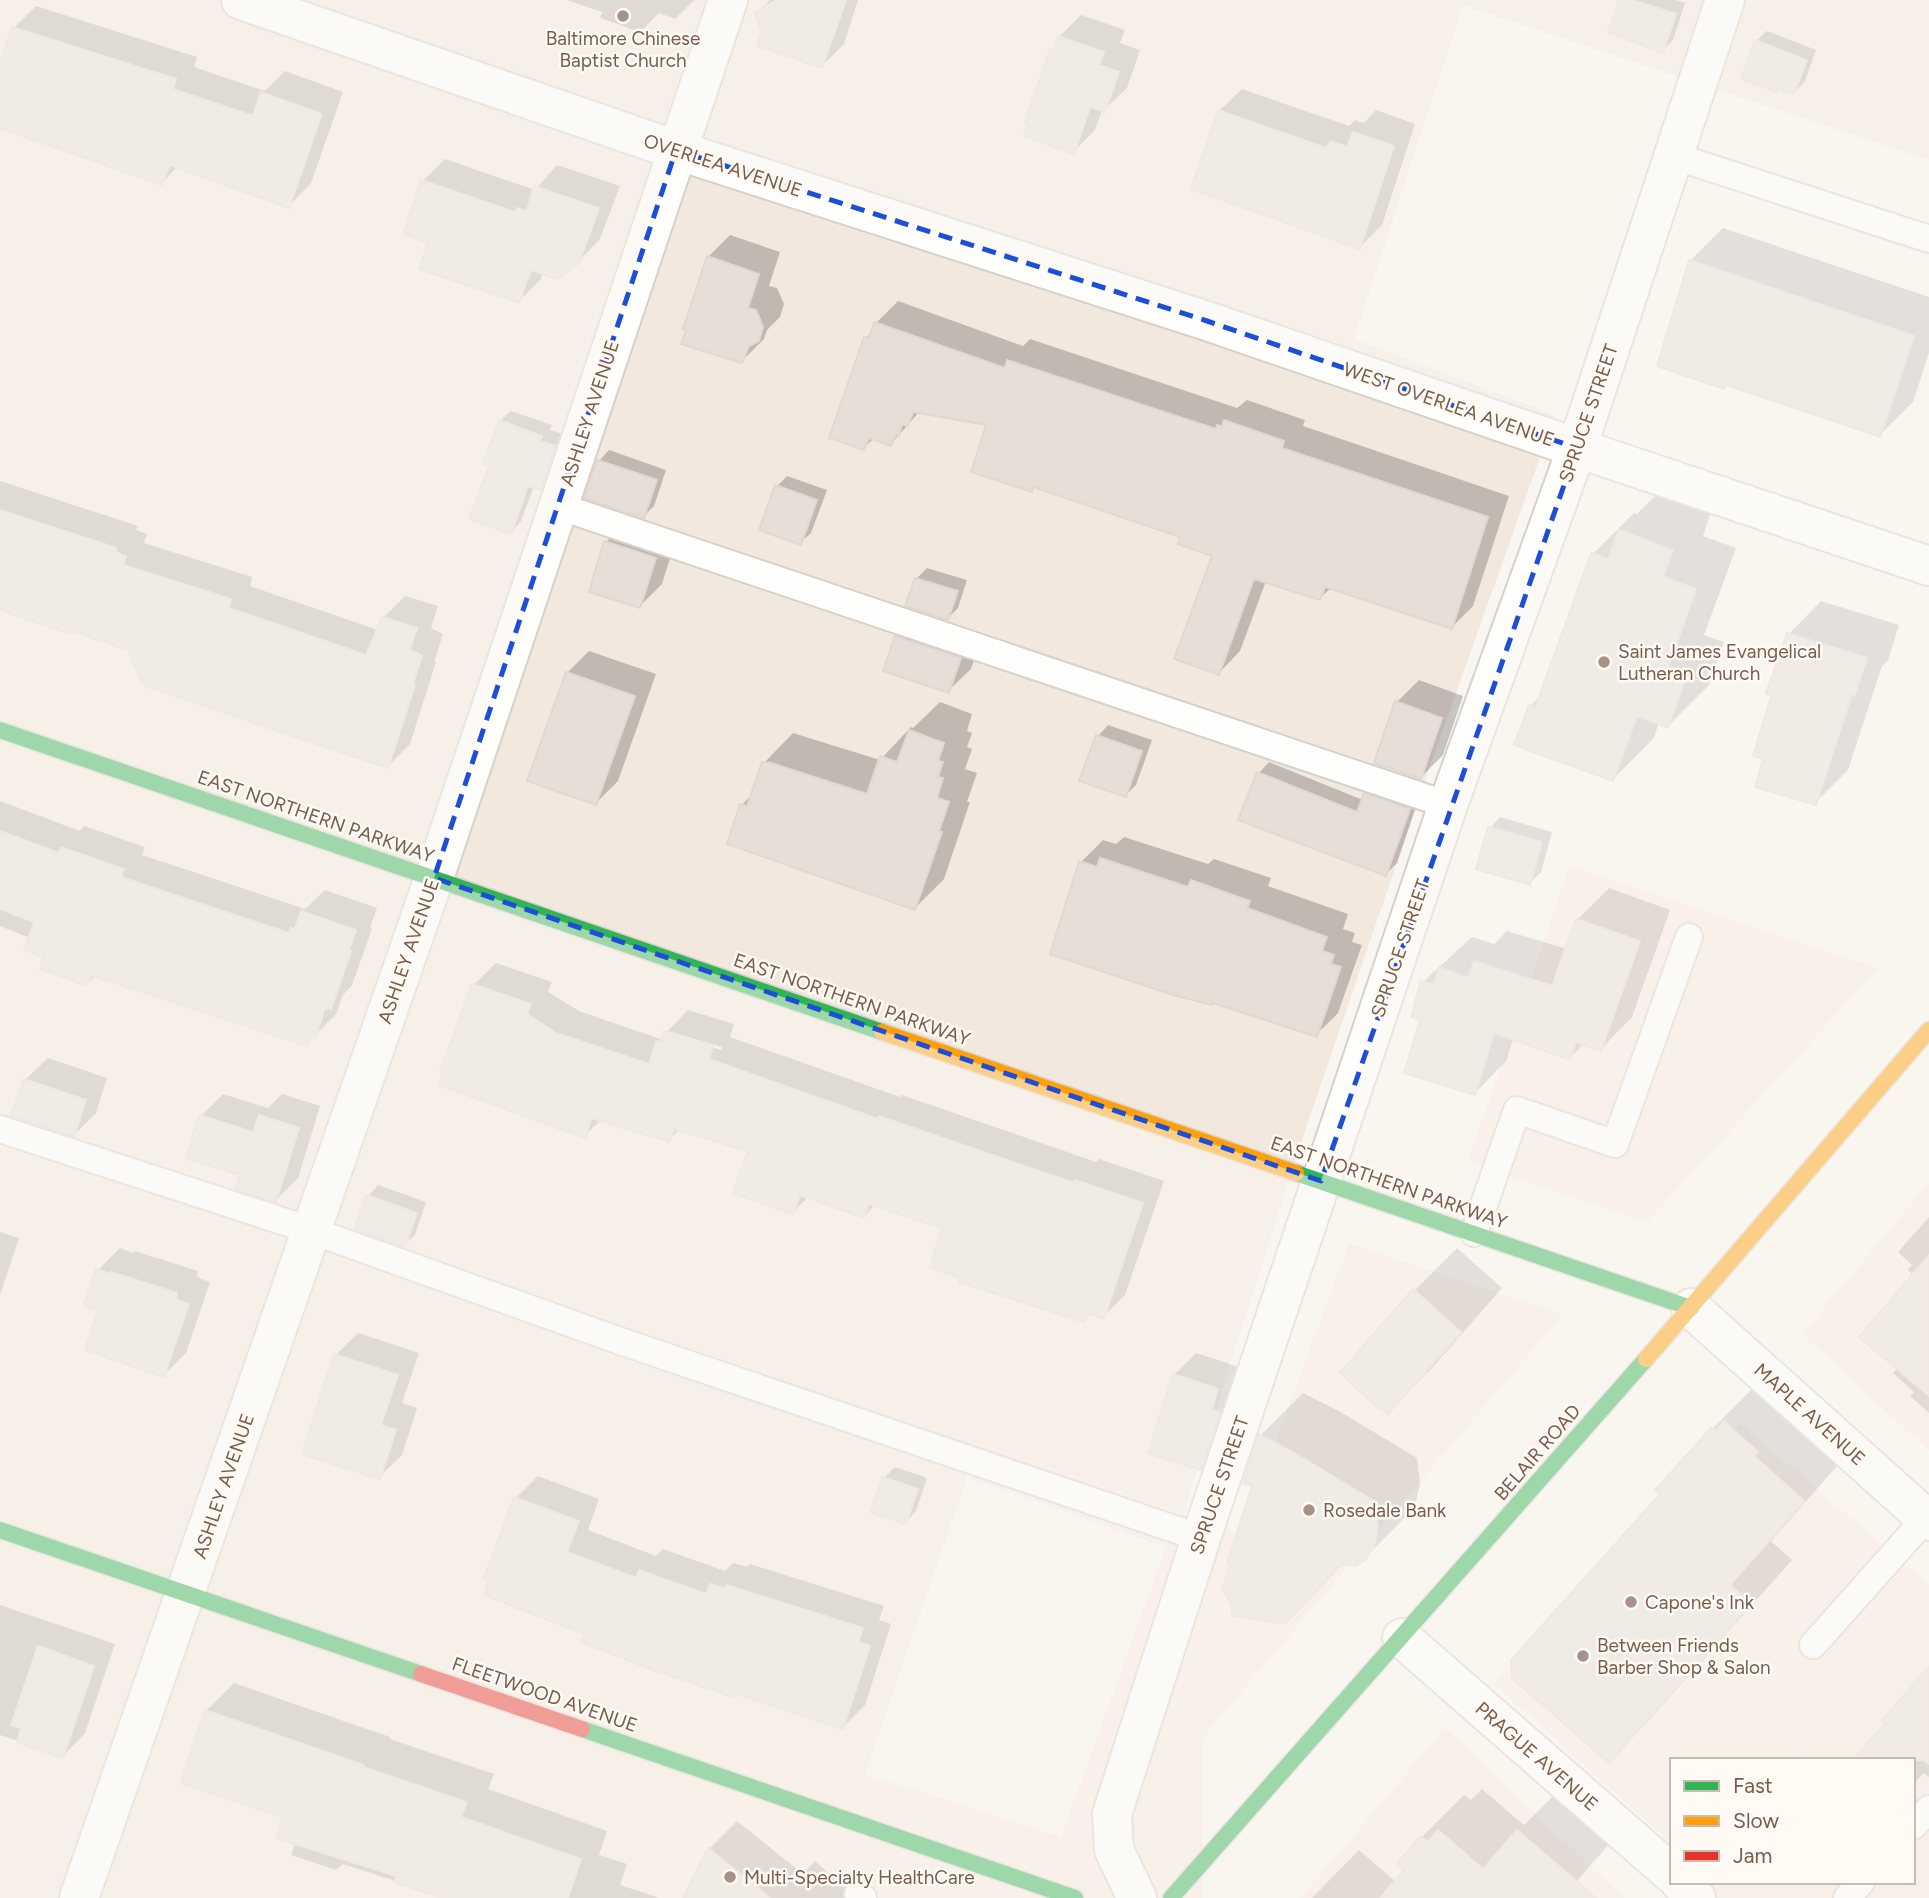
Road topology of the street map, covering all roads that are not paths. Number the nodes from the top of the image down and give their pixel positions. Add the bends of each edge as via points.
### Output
1 (241, 0) edge
2 (728, 0) edge
3 (1725, 0) edge
4 (676, 150) junction
5 (1674, 156) junction
6 (1929, 239) edge
7 (1207, 321) joint
8 (1577, 449) junction
9 (558, 506) junction
10 (1929, 566) edge
11 (0, 730) edge
12 (1448, 804) junction
13 (434, 878) junction
14 (1689, 937) dead end
15 (1929, 1030) edge
16 (0, 1129) edge
17 (1321, 1181) junction
18 (310, 1230) junction
19 (1474, 1233) junction
20 (1691, 1308) junction
21 (1927, 1519) edge
22 (0, 1530) edge
23 (1200, 1538) junction
24 (186, 1594) junction
25 (1402, 1637) junction
26 (1813, 1645) dead end
27 (1929, 1809) edge
28 (1915, 1824) edge
29 (1670, 1872) edge
30 (1682, 1884) edge
31 (1859, 1884) edge
32 (79, 1898) edge
33 (1075, 1898) edge
34 (1137, 1898) edge
35 (1171, 1898) edge
36 (1696, 1898) edge
37 (1847, 1898) edge

1 - 4 street, OVERLEA AVENUE
2 - 4 street, ASHLEY AVENUE
3 - 5 street, SPRUCE STREET
4 - 7 street, OVERLEA AVENUE
4 - 9 street, ASHLEY AVENUE
5 - 6 lane
5 - 8 street, SPRUCE STREET
7 - 8 street, WEST OVERLEA AVENUE
8 - 10 street, WEST OVERLEA AVENUE
8 - 12 street, SPRUCE STREET
9 - 12 lane
9 - 13 street, ASHLEY AVENUE
11 - 13 main road, EAST NORTHERN PARKWAY
12 - 17 street, SPRUCE STREET
13 - 17 main road, EAST NORTHERN PARKWAY
13 - 18 street, ASHLEY AVENUE
14 - 19 lane via 1615,1144 1517,1110
15 - 20 main road, BELAIR ROAD
16 - 18 lane
17 - 19 main road, EAST NORTHERN PARKWAY
17 - 23 street, SPRUCE STREET
18 - 23 lane via 620,1342
18 - 24 street, ASHLEY AVENUE
19 - 20 main road, EAST NORTHERN PARKWAY
20 - 21 street, MAPLE AVENUE
20 - 25 main road, BELAIR ROAD
21 - 26 lane
22 - 24 main road, FLEETWOOD AVENUE
23 - 34 street, SPRUCE STREET via 1112,1814 1114,1850
24 - 32 street, ASHLEY AVENUE
24 - 33 main road, FLEETWOOD AVENUE
25 - 29 street, PRAGUE AVENUE
25 - 35 main road, BELAIR ROAD
27 - 28 lane
30 - 36 street
31 - 37 lane

